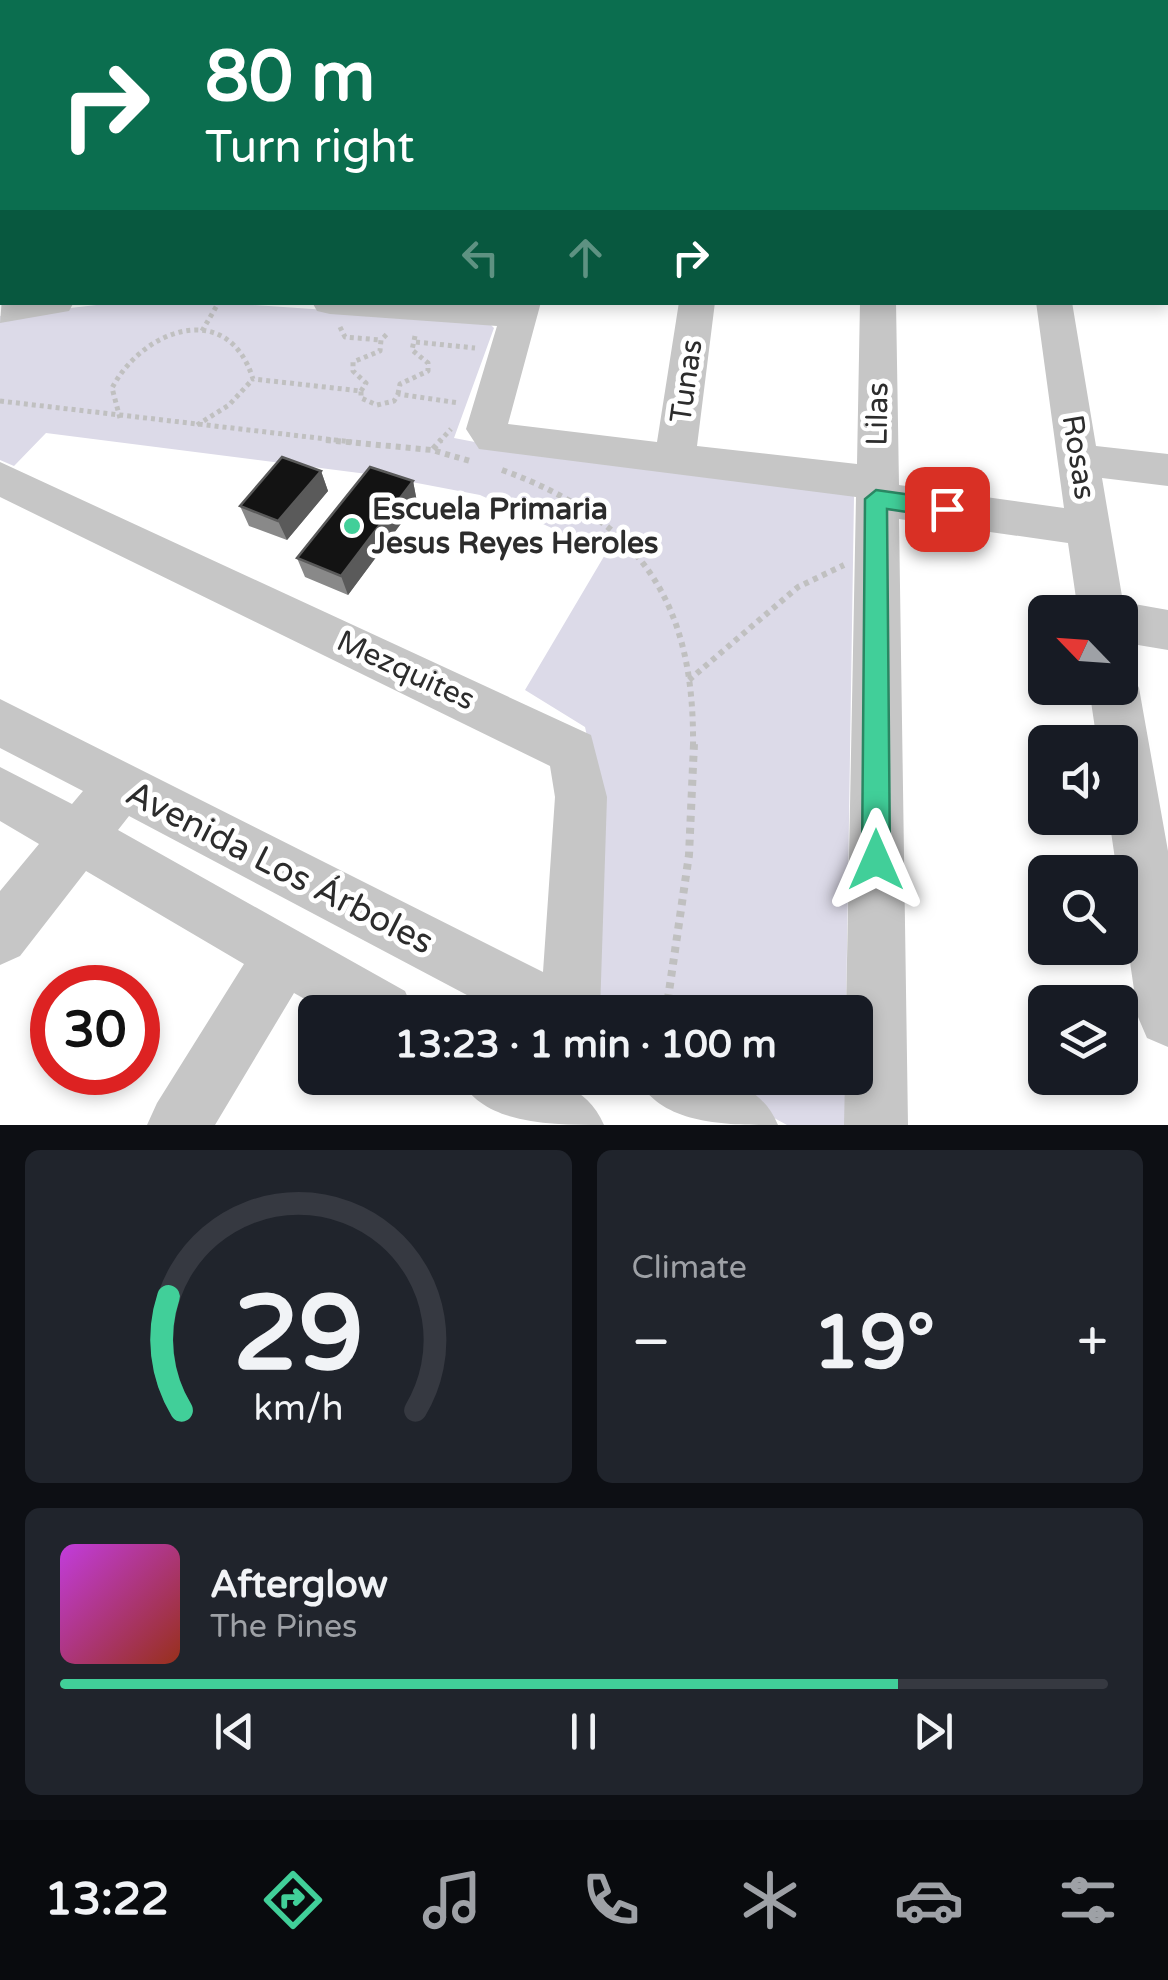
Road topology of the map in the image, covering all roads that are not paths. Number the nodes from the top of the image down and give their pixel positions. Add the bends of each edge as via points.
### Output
1 (37, 305) edge
2 (412, 305) edge
3 (697, 305) edge
4 (878, 305) edge
5 (1054, 305) edge
6 (521, 309) edge
7 (0, 311) edge
8 (676, 459) junction
9 (1079, 460) junction
10 (1168, 470) edge
11 (0, 478) edge
12 (876, 491) junction
13 (1090, 530) junction
14 (1100, 595) edge
15 (1138, 625) edge
16 (1168, 630) edge
17 (1117, 705) edge
18 (0, 722) edge
19 (121, 785) junction
20 (0, 792) edge
21 (77, 839) junction
22 (0, 936) edge
23 (285, 952) junction
24 (356, 995) edge
25 (526, 995) edge
26 (571, 995) edge
27 (1168, 1017) edge
28 (524, 1095) edge
29 (696, 1095) edge
30 (554, 1110) edge
31 (179, 1125) edge
32 (746, 1125) edge
33 (876, 1125) edge

1 - 7 street
2 - 6 street
3 - 8 street, Tunas
4 - 12 street, Lilas
5 - 9 street, Rosas
6 - 8 street via 488,434
8 - 12 street
9 - 10 street
9 - 13 street, Rosas
11 - 26 street, Mezquites via 573,752 581,797
12 - 13 street
12 - 33 street, Lilas
13 - 14 street, Rosas
15 - 16 street
17 - 27 street
18 - 19 street, Avenida Los Árboles
19 - 21 street
19 - 25 street, Avenida Los Árboles
20 - 21 street
21 - 22 street
21 - 23 street
23 - 24 street
23 - 31 street
28 - 30 street
29 - 32 street

